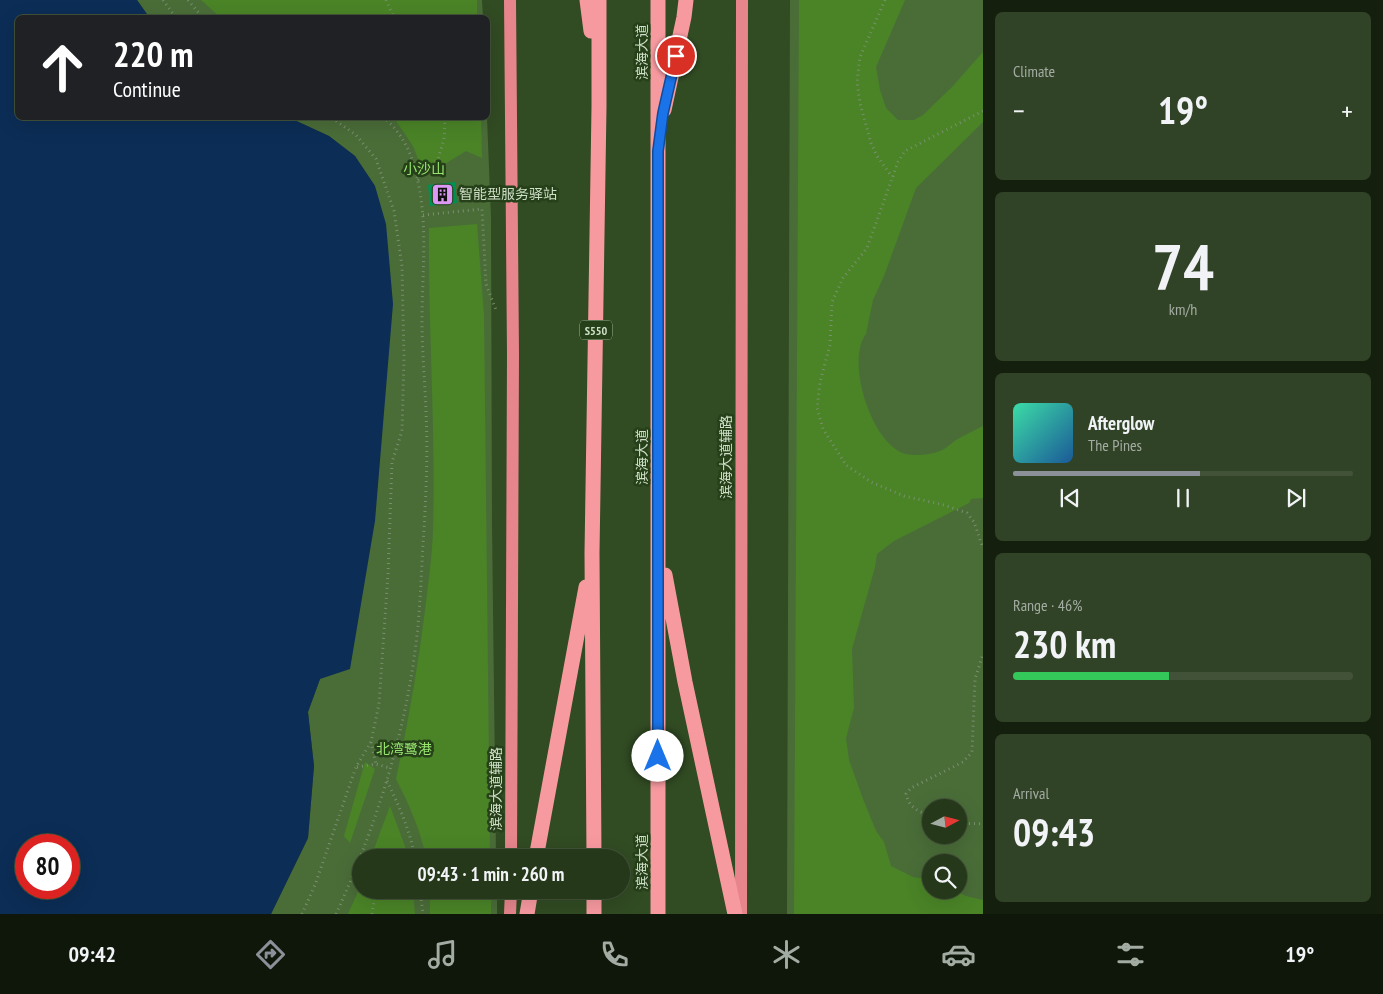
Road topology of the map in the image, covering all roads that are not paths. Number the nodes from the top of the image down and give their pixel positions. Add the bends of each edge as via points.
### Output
1 (510, 0) edge
2 (587, 0) edge
3 (599, 0) edge
4 (658, 0) edge
5 (686, 0) edge
6 (742, 0) edge
7 (599, 107) junction
8 (658, 151) junction
9 (658, 538) junction
10 (592, 553) junction
11 (511, 849) edge
12 (538, 849) edge
13 (594, 849) edge
14 (511, 899) edge
15 (530, 899) edge
16 (594, 899) edge
17 (510, 914) edge
18 (527, 914) edge
19 (594, 914) edge
20 (658, 914) edge
21 (735, 914) edge
22 (741, 914) edge

1 - 11 main road, 滨海大道辅路 via 513,354
2 - 7 highway
3 - 7 highway, S550
4 - 8 highway, 滨海大道
5 - 8 highway
6 - 22 main road, 滨海大道辅路
7 - 10 highway, S550
8 - 9 highway, 滨海大道
9 - 20 highway, 滨海大道
9 - 21 highway
10 - 12 highway
10 - 13 highway, S550
14 - 17 main road
15 - 18 highway
16 - 19 highway

